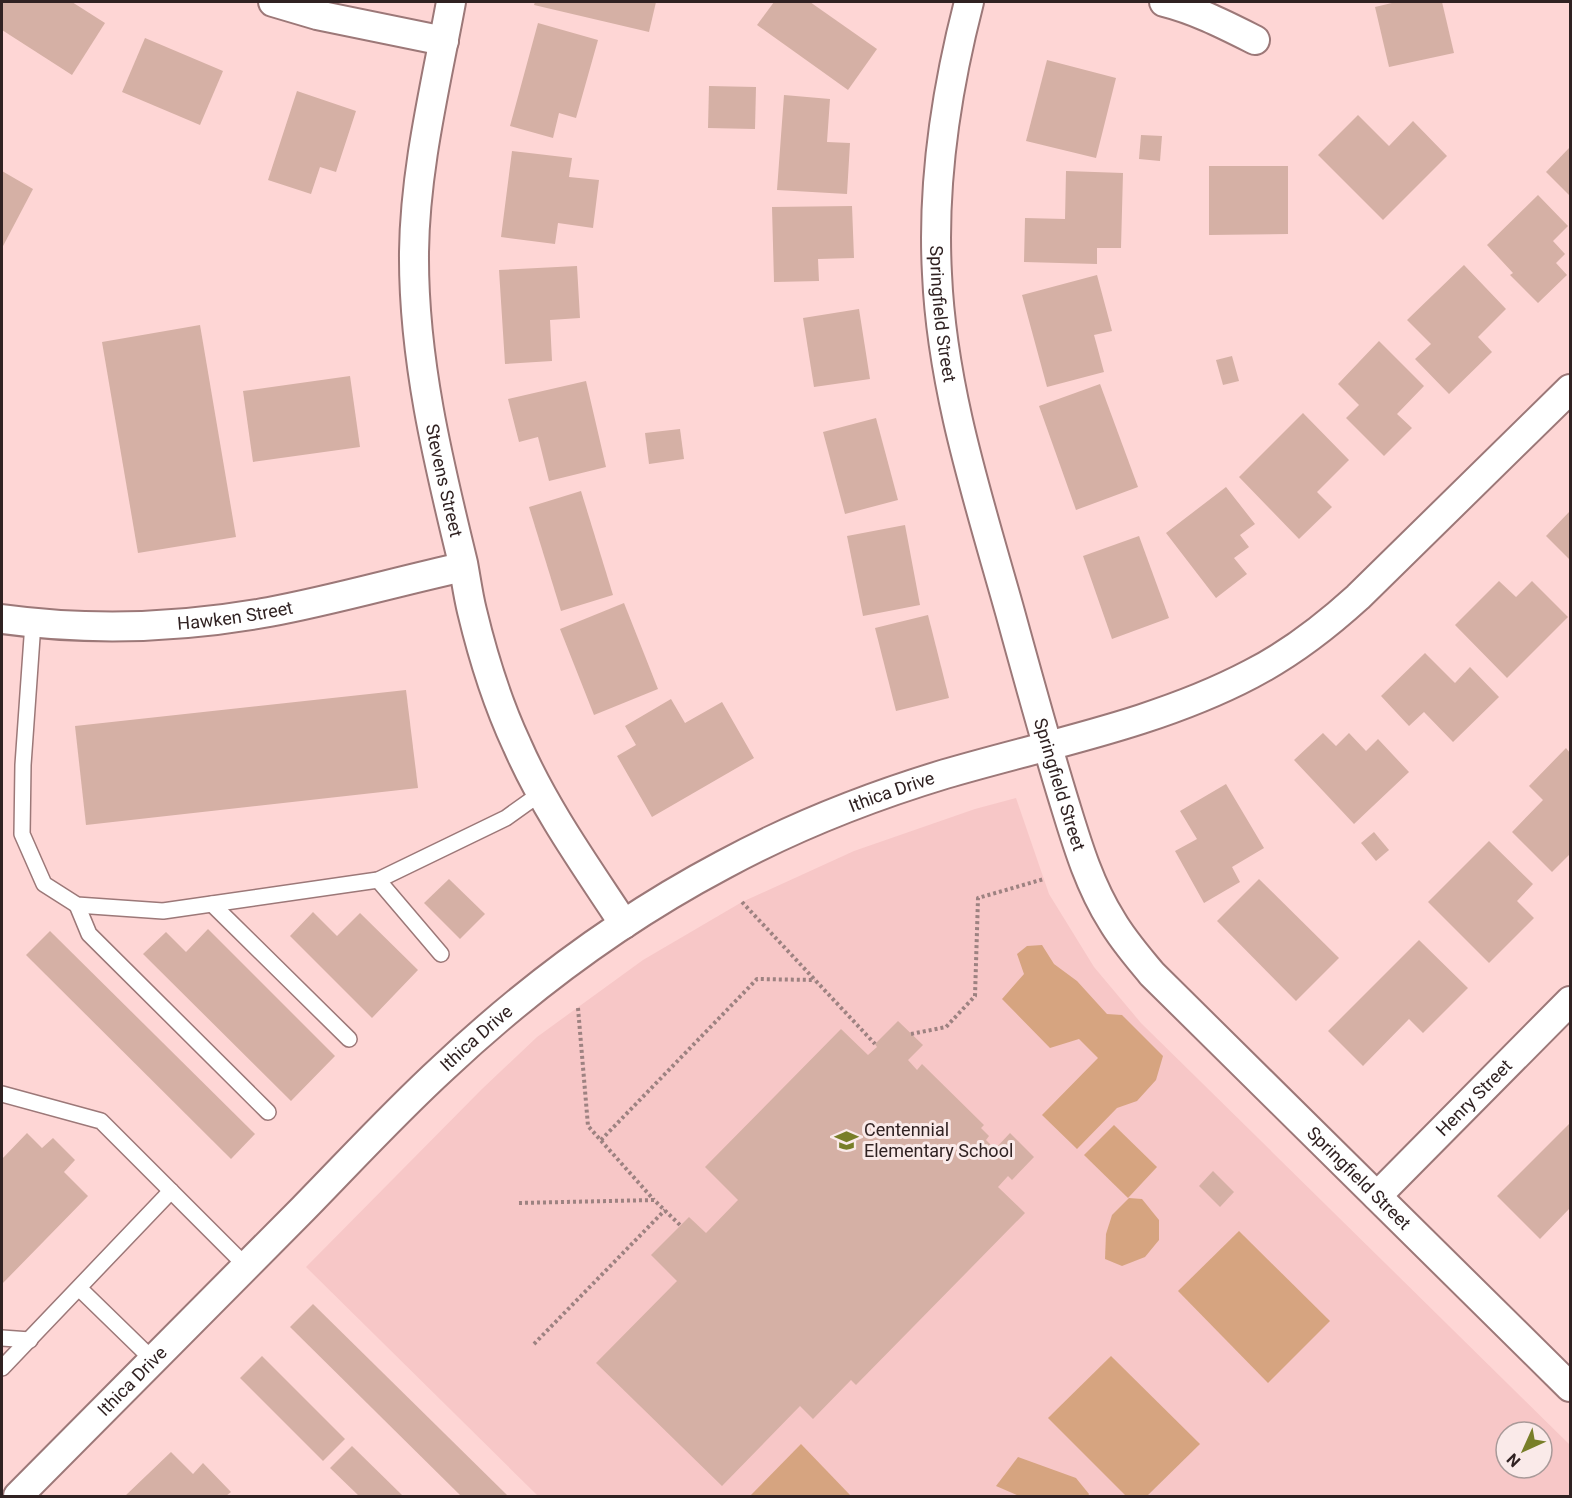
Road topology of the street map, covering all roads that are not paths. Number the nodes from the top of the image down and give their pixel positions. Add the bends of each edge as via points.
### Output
1 (273, 2) edge
2 (451, 2) edge
3 (969, 2) edge
4 (1164, 2) edge
5 (1255, 40) dead end
6 (444, 41) junction
7 (1570, 389) edge
8 (463, 567) junction
9 (2, 619) edge
10 (33, 622) junction
11 (1047, 747) junction
12 (541, 793) junction
13 (378, 880) junction
14 (212, 904) junction
15 (77, 905) junction
16 (624, 924) junction
17 (441, 954) dead end
18 (1570, 1001) edge
19 (349, 1039) dead end
20 (2, 1094) edge
21 (268, 1112) dead end
22 (171, 1191) junction
23 (1377, 1196) junction
24 (246, 1266) junction
25 (80, 1289) junction
26 (2, 1338) edge
27 (30, 1340) junction
28 (153, 1360) junction
29 (2, 1368) edge
30 (1570, 1387) edge
31 (18, 1497) edge

1 - 6 street
2 - 6 street, Stevens Street
3 - 11 street, Springfield Street via 944,118 938,176 937,275 943,333 960,436
4 - 5 street via 1220,22
6 - 8 street, Stevens Street via 417,200 415,297 418,343 435,443
7 - 11 street, Ithica Drive via 1358,597 1294,649 1211,694
8 - 10 street, Hawken Street via 301,605 221,619 134,626
8 - 12 street, Stevens Street via 483,655 498,700
9 - 10 street, Hawken Street
10 - 15 lane via 22,765 22,834 44,884
11 - 16 street, Ithica Drive via 942,775 825,817 721,866
11 - 23 street, Springfield Street via 1095,890 1130,948
12 - 13 lane via 506,818
12 - 16 street, Stevens Street
13 - 14 lane
13 - 17 lane
14 - 15 lane via 163,911
14 - 19 lane
15 - 21 lane via 89,934
16 - 24 street, Ithica Drive via 548,978 462,1050
18 - 23 street, Henry Street
20 - 22 lane via 101,1121
22 - 24 lane
22 - 25 lane
23 - 30 street, Springfield Street
24 - 28 street, Ithica Drive
25 - 27 lane
25 - 28 lane
26 - 27 lane
27 - 29 lane
28 - 31 street, Ithica Drive

